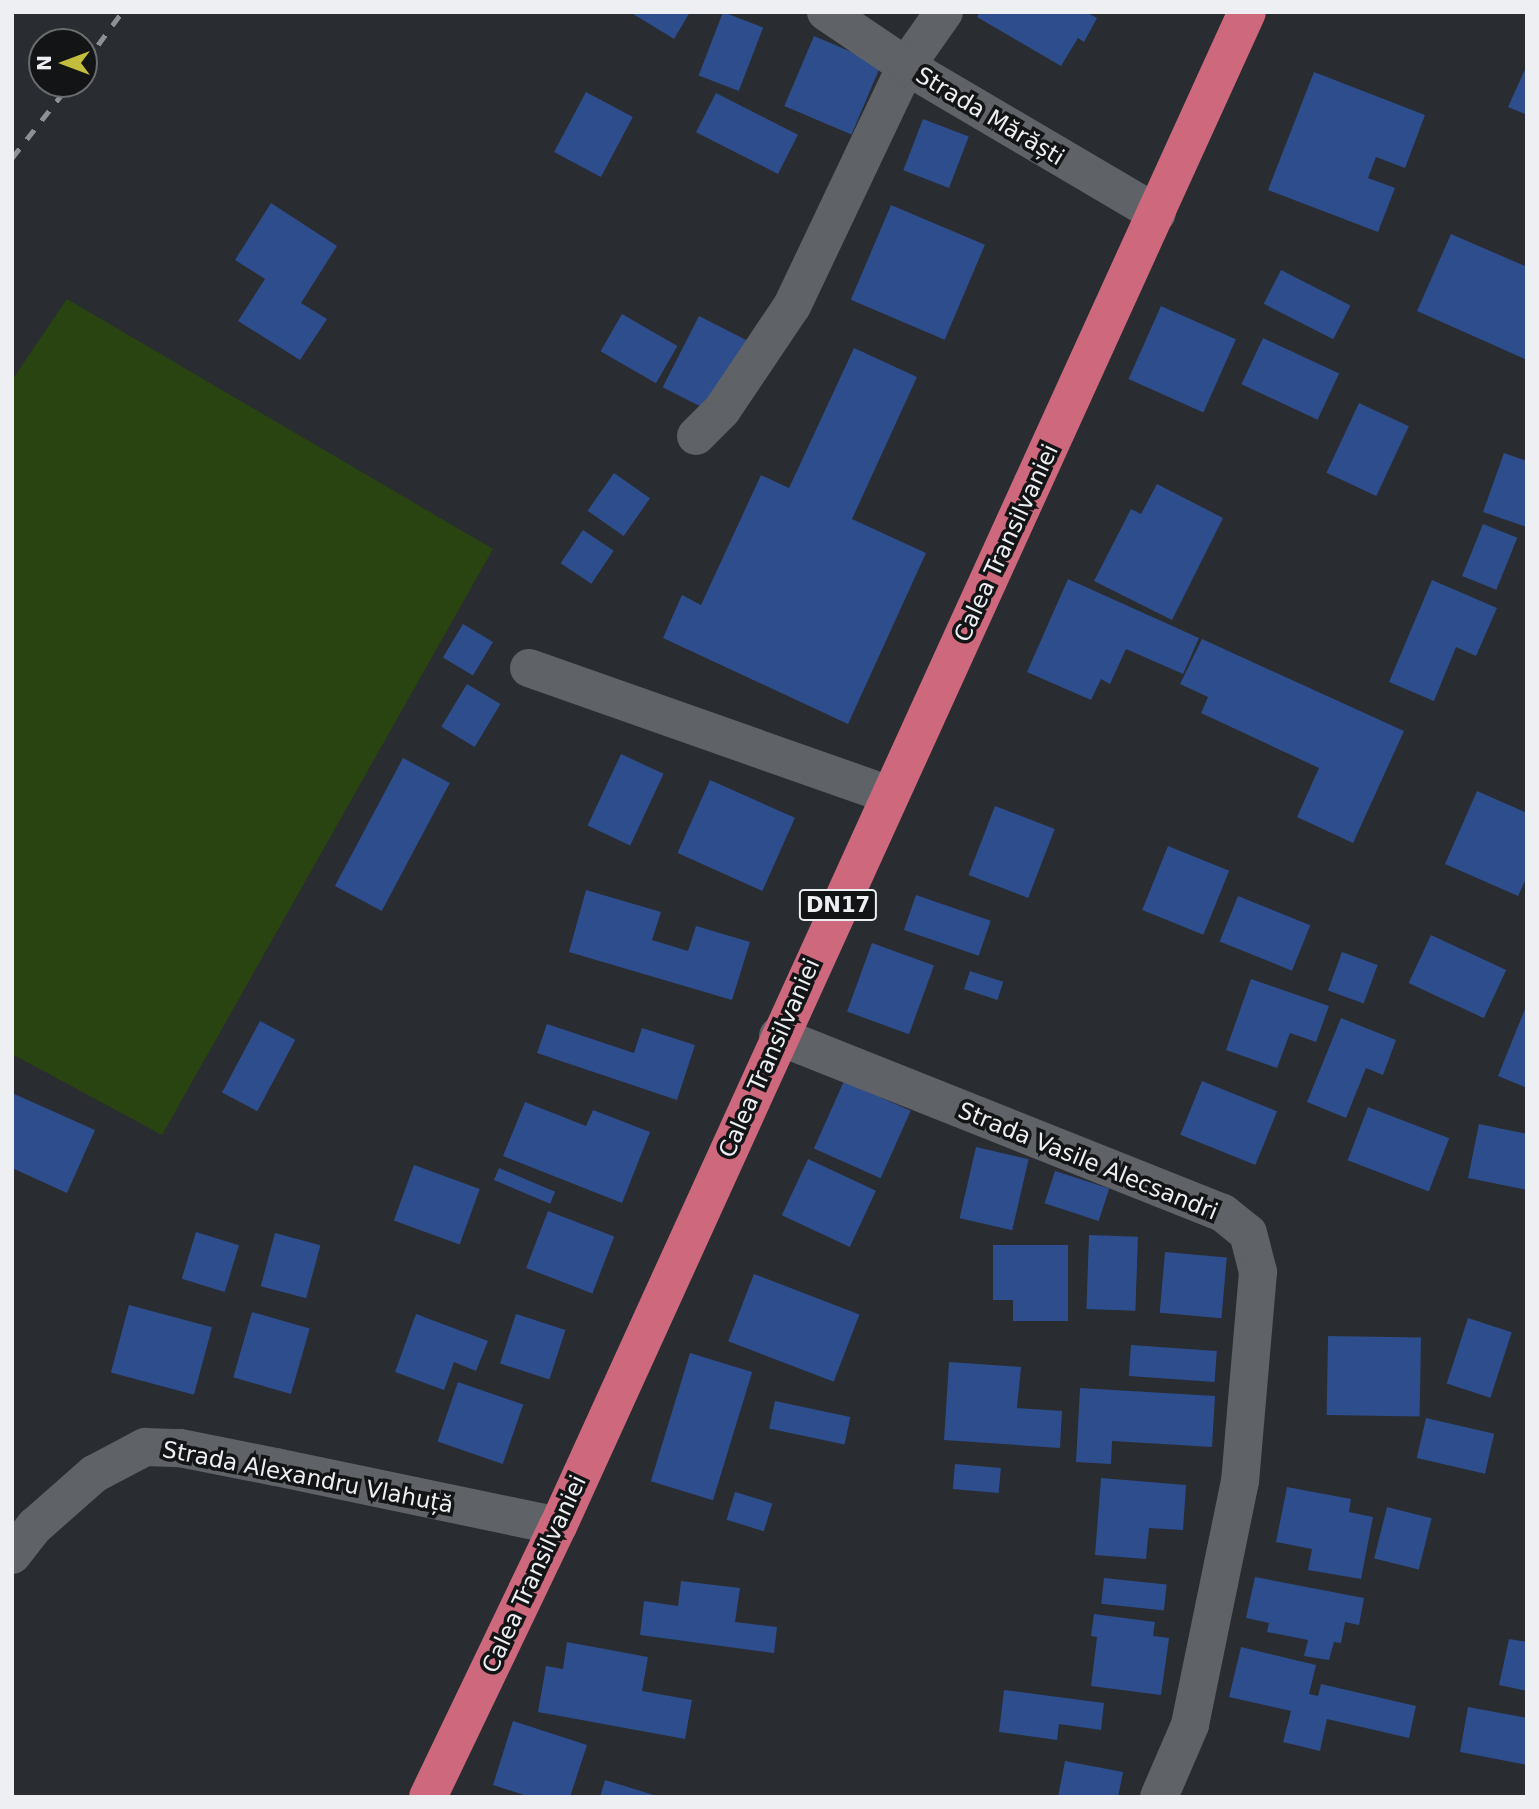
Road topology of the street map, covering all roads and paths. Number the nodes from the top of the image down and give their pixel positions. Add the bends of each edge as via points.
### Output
1 (827, 12) edge
2 (944, 12) edge
3 (1247, 12) edge
4 (906, 66) junction
5 (1157, 214) junction
6 (696, 436) dead end
7 (529, 668) dead end
8 (888, 795) junction
9 (778, 1036) junction
10 (558, 1526) junction
11 (12, 1555) edge
12 (428, 1797) edge
13 (1159, 1797) edge

1 - 4 street, Strada Mărăști
2 - 4 street
3 - 5 highway, Calea Transilvaniei / DN17
4 - 5 street, Strada Mărăști
4 - 6 street via 792,306 729,401
5 - 8 highway, Calea Transilvaniei / DN17
7 - 8 street
8 - 9 highway, Calea Transilvaniei / DN17
9 - 10 highway, Calea Transilvaniei / DN17
9 - 13 street, Strada Vasile Alecsandri via 1223,1213 1248,1233 1258,1272 1240,1481 1190,1725
10 - 11 street, Strada Alexandru Vlahuță via 240,1460 145,1447 94,1474 35,1526
10 - 12 highway, Calea Transilvaniei / DN17

